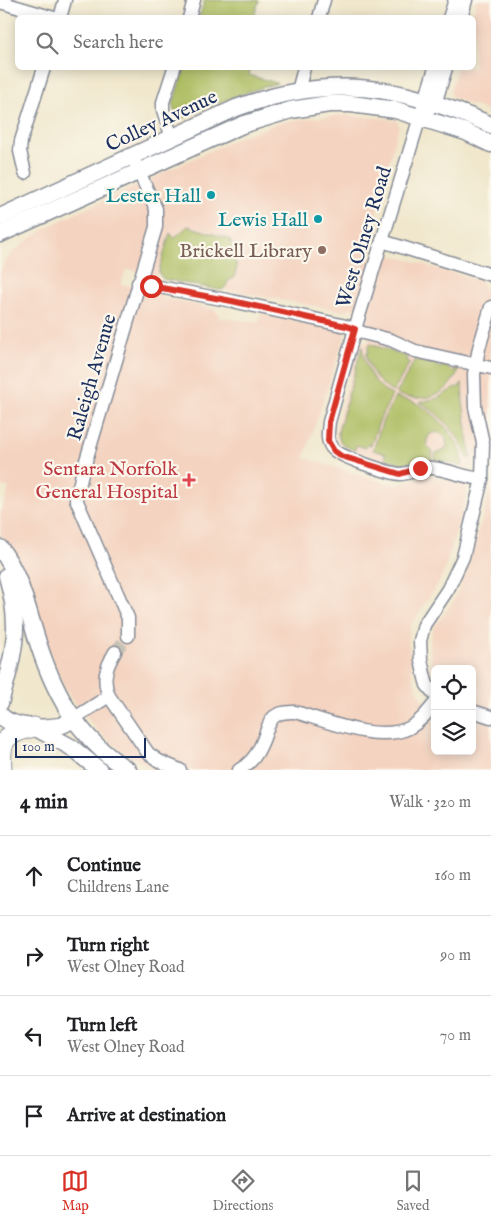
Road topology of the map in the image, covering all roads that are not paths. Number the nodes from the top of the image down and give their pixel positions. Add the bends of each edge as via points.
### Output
1 (65, 0) edge
2 (194, 0) edge
3 (324, 0) edge
4 (455, 0) edge
5 (466, 0) edge
6 (0, 2) edge
7 (44, 15) edge
8 (61, 15) edge
9 (190, 15) edge
10 (320, 15) edge
11 (451, 15) edge
12 (462, 15) edge
13 (43, 70) edge
14 (173, 70) edge
15 (303, 70) edge
16 (435, 70) edge
17 (445, 70) edge
18 (298, 91) junction
19 (429, 102) junction
20 (420, 117) junction
21 (491, 125) edge
22 (172, 138) junction
23 (491, 144) edge
24 (132, 156) junction
25 (25, 172) dead end
26 (139, 172) junction
27 (0, 217) edge
28 (0, 234) edge
29 (382, 241) junction
30 (491, 275) edge
31 (138, 283) junction
32 (491, 307) edge
33 (355, 329) junction
34 (475, 365) junction
35 (491, 368) edge
36 (482, 479) junction
37 (0, 548) edge
38 (0, 556) edge
39 (128, 636) dead end
40 (115, 652) tunnel mouth
41 (431, 690) edge
42 (109, 696) junction
43 (0, 703) edge
44 (431, 708) edge
45 (476, 712) edge
46 (0, 715) edge
47 (491, 717) edge
48 (73, 718) junction
49 (34, 727) junction
50 (2, 770) edge
51 (99, 770) edge
52 (128, 770) edge
53 (180, 770) edge
54 (239, 770) edge

1 - 8 street
2 - 9 street
3 - 10 street
4 - 11 street
5 - 12 street
6 - 7 street
13 - 25 street via 21,141
14 - 22 street via 163,102
15 - 18 street
16 - 19 street, West Olney Road
17 - 19 street, West Olney Road
18 - 19 main road, Colley Avenue via 374,89
18 - 22 main road, Colley Avenue via 244,106
19 - 20 street, West Olney Road
19 - 21 main road, Colley Avenue
20 - 23 main road, Colley Avenue
20 - 26 main road, Colley Avenue via 351,104 291,110 242,125
20 - 29 street, West Olney Road
22 - 24 main road, Colley Avenue
24 - 26 street, Raleigh Avenue
24 - 27 main road, Colley Avenue
26 - 28 main road, Colley Avenue
26 - 31 street, Raleigh Avenue via 157,217
29 - 30 street
29 - 33 street, West Olney Road
31 - 33 street
31 - 39 street, Raleigh Avenue via 76,499 128,618
32 - 34 street
33 - 34 street via 415,351
33 - 36 street, West Olney Road via 329,422 327,434 331,447 341,456 400,474 432,468
34 - 35 street
34 - 36 street via 474,391 482,443
36 - 41 street via 460,564 422,632 421,660
37 - 48 main road via 19,582 51,680
38 - 43 main road via 16,622 14,650
40 - 42 street via 104,676
42 - 48 street
42 - 53 street via 148,753
44 - 54 street via 416,724 387,734 284,712 269,722 260,747 250,762
45 - 47 street
46 - 49 main road via 9,722
48 - 49 main road via 58,726
48 - 52 main road via 98,747
49 - 50 highway via 16,731 7,738 1,753
49 - 51 main road via 71,747

